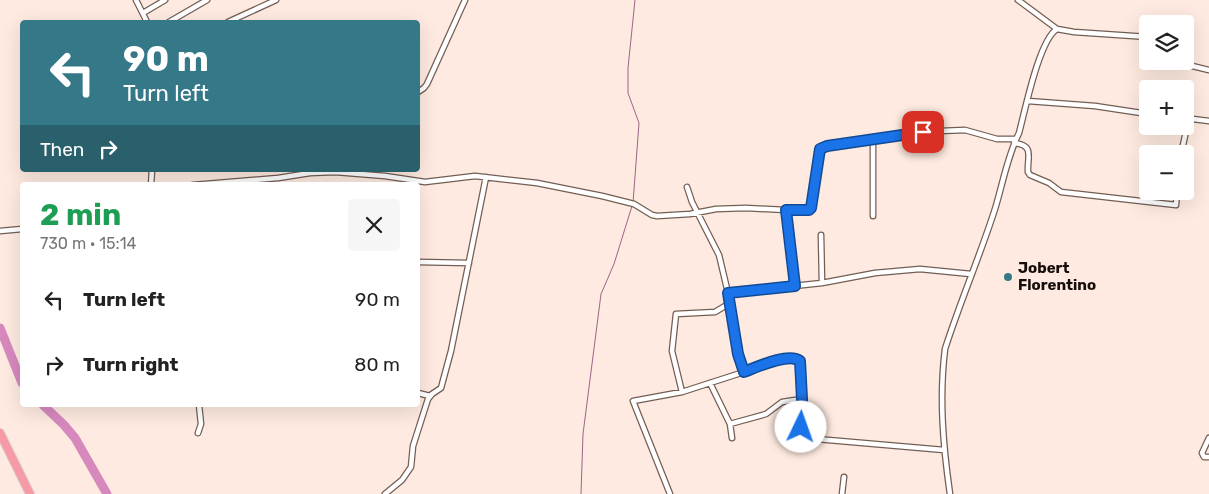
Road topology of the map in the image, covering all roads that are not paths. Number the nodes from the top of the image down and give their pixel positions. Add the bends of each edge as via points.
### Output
1 (136, 0) edge
2 (166, 0) edge
3 (207, 0) edge
4 (276, 0) edge
5 (465, 0) edge
6 (1018, 0) edge
7 (143, 13) junction
8 (146, 20) edge
9 (172, 20) edge
10 (232, 20) edge
11 (1057, 29) junction
12 (1139, 36) edge
13 (1194, 66) edge
14 (1209, 70) edge
15 (420, 91) edge
16 (1028, 101) junction
17 (1139, 113) edge
18 (1194, 119) edge
19 (1209, 120) edge
20 (873, 140) junction
21 (1015, 141) junction
22 (310, 172) edge
23 (345, 172) edge
24 (278, 178) junction
25 (486, 178) junction
26 (229, 182) edge
27 (278, 182) edge
28 (686, 187) dead end
29 (1176, 200) edge
30 (786, 210) junction
31 (697, 212) junction
32 (873, 216) dead end
33 (20, 229) edge
34 (0, 231) edge
35 (821, 235) dead end
36 (420, 262) edge
37 (469, 263) junction
38 (971, 274) junction
39 (822, 283) junction
40 (795, 286) junction
41 (728, 293) junction
42 (730, 303) junction
43 (744, 372) junction
44 (710, 383) junction
45 (682, 392) junction
46 (420, 394) edge
47 (430, 396) junction
48 (802, 399) junction
49 (199, 407) edge
50 (730, 424) junction
51 (0, 433) edge
52 (198, 433) dead end
53 (732, 438) dead end
54 (1209, 438) edge
55 (944, 450) junction
56 (1209, 457) edge
57 (844, 477) dead end
58 (30, 494) edge
59 (385, 494) edge
60 (670, 494) edge
61 (842, 494) edge
62 (950, 494) edge

1 - 7 street
2 - 7 street
3 - 9 street
4 - 10 street
5 - 15 street via 427,84
6 - 11 street
7 - 8 street
11 - 12 street
11 - 16 street via 1044,47
13 - 14 street
16 - 17 street
16 - 21 street
18 - 19 street
20 - 21 street via 965,130
20 - 30 street via 823,146 818,153 811,208 805,211
20 - 32 street
21 - 29 street via 1027,147 1030,175 1061,192 1176,205
21 - 38 street
22 - 24 street
23 - 25 street via 425,182 476,176
24 - 26 street
24 - 27 street
25 - 31 street via 537,183 627,202 657,216
25 - 37 street
28 - 31 street
30 - 31 street via 746,208
30 - 40 street
31 - 41 street via 719,254
33 - 34 street
35 - 39 street
36 - 37 street
37 - 47 street via 441,388
38 - 39 street via 920,269
38 - 55 street via 945,349 941,395
39 - 40 street
40 - 41 street
41 - 42 street
42 - 43 street
42 - 45 street via 715,312 676,314 672,351
43 - 44 street
43 - 48 street via 771,362 797,358 802,365
44 - 45 street
44 - 50 street
45 - 60 street via 633,401
46 - 47 street
47 - 59 street via 415,437 411,467 402,480
48 - 50 street via 782,402 766,414
48 - 55 street via 801,433 805,438
49 - 52 street via 201,424
50 - 53 street
51 - 58 highway
54 - 56 street via 1202,453
55 - 62 street
57 - 61 street

